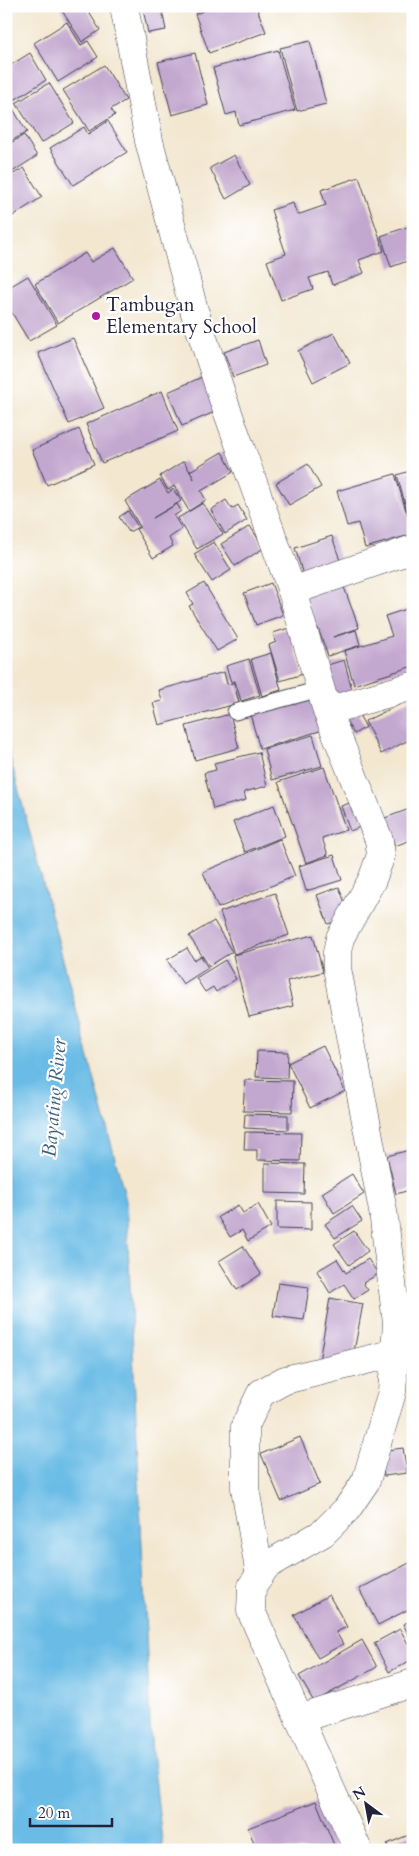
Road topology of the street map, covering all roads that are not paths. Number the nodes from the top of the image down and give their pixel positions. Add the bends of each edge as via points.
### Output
1 (124, 6) edge
2 (413, 549) edge
3 (292, 591) junction
4 (413, 686) edge
5 (324, 700) junction
6 (235, 712) dead end
7 (395, 1353) junction
8 (260, 1575) junction
9 (413, 1683) edge
10 (299, 1719) junction
11 (358, 1850) edge

1 - 3 street via 150,141 194,310
2 - 3 street
3 - 5 street
4 - 5 street
5 - 6 lane
5 - 7 street via 381,855 372,880 340,938 337,968 383,1212 397,1323
7 - 8 street via 392,1392 366,1481 348,1509 323,1533 266,1566
7 - 8 street via 285,1380 261,1393 244,1426 245,1488
8 - 10 street via 252,1586 251,1610
9 - 10 street
10 - 11 street

